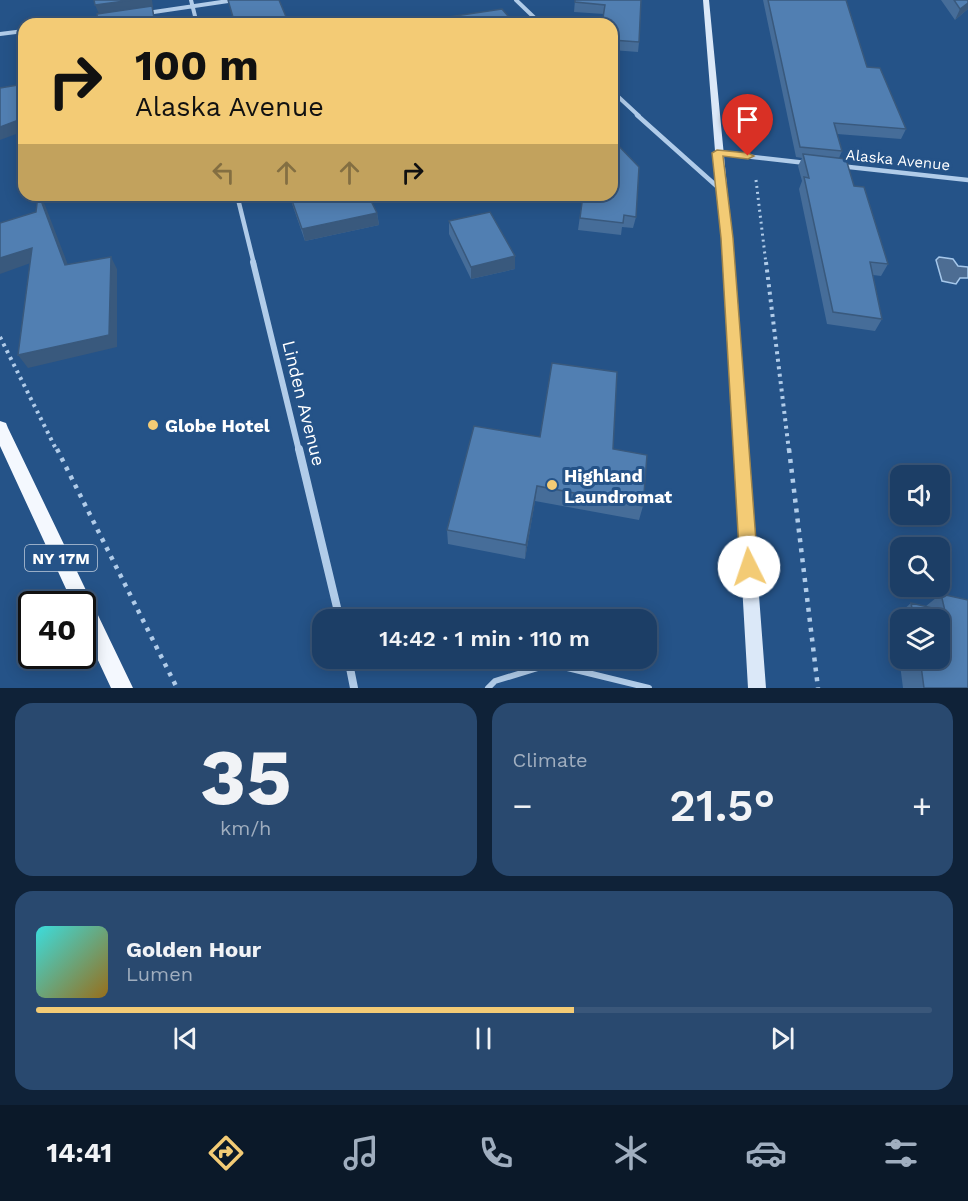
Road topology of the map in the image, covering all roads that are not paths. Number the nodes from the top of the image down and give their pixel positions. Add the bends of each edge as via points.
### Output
1 (191, 0) edge
2 (235, 0) edge
3 (516, 0) edge
4 (706, 0) edge
5 (192, 6) junction
6 (141, 14) edge
7 (195, 18) edge
8 (536, 18) edge
9 (18, 32) edge
10 (0, 34) edge
11 (618, 96) edge
12 (717, 153) junction
13 (818, 164) edge
14 (829, 165) edge
15 (968, 180) edge
16 (721, 190) junction
17 (238, 201) edge
18 (0, 428) edge
19 (337, 609) edge
20 (350, 669) edge
21 (122, 688) edge
22 (354, 688) edge
23 (488, 688) edge
24 (649, 688) edge
25 (757, 688) edge

1 - 5 street
2 - 5 street
3 - 8 street
4 - 12 street
5 - 6 street
5 - 7 street
9 - 10 street
11 - 16 street
12 - 13 street, Alaska Avenue
12 - 16 street
14 - 15 street, Alaska Avenue
16 - 25 street
17 - 19 street, Linden Avenue
18 - 21 main road, NY 17M
20 - 22 street
23 - 24 lane via 495,681 551,664

